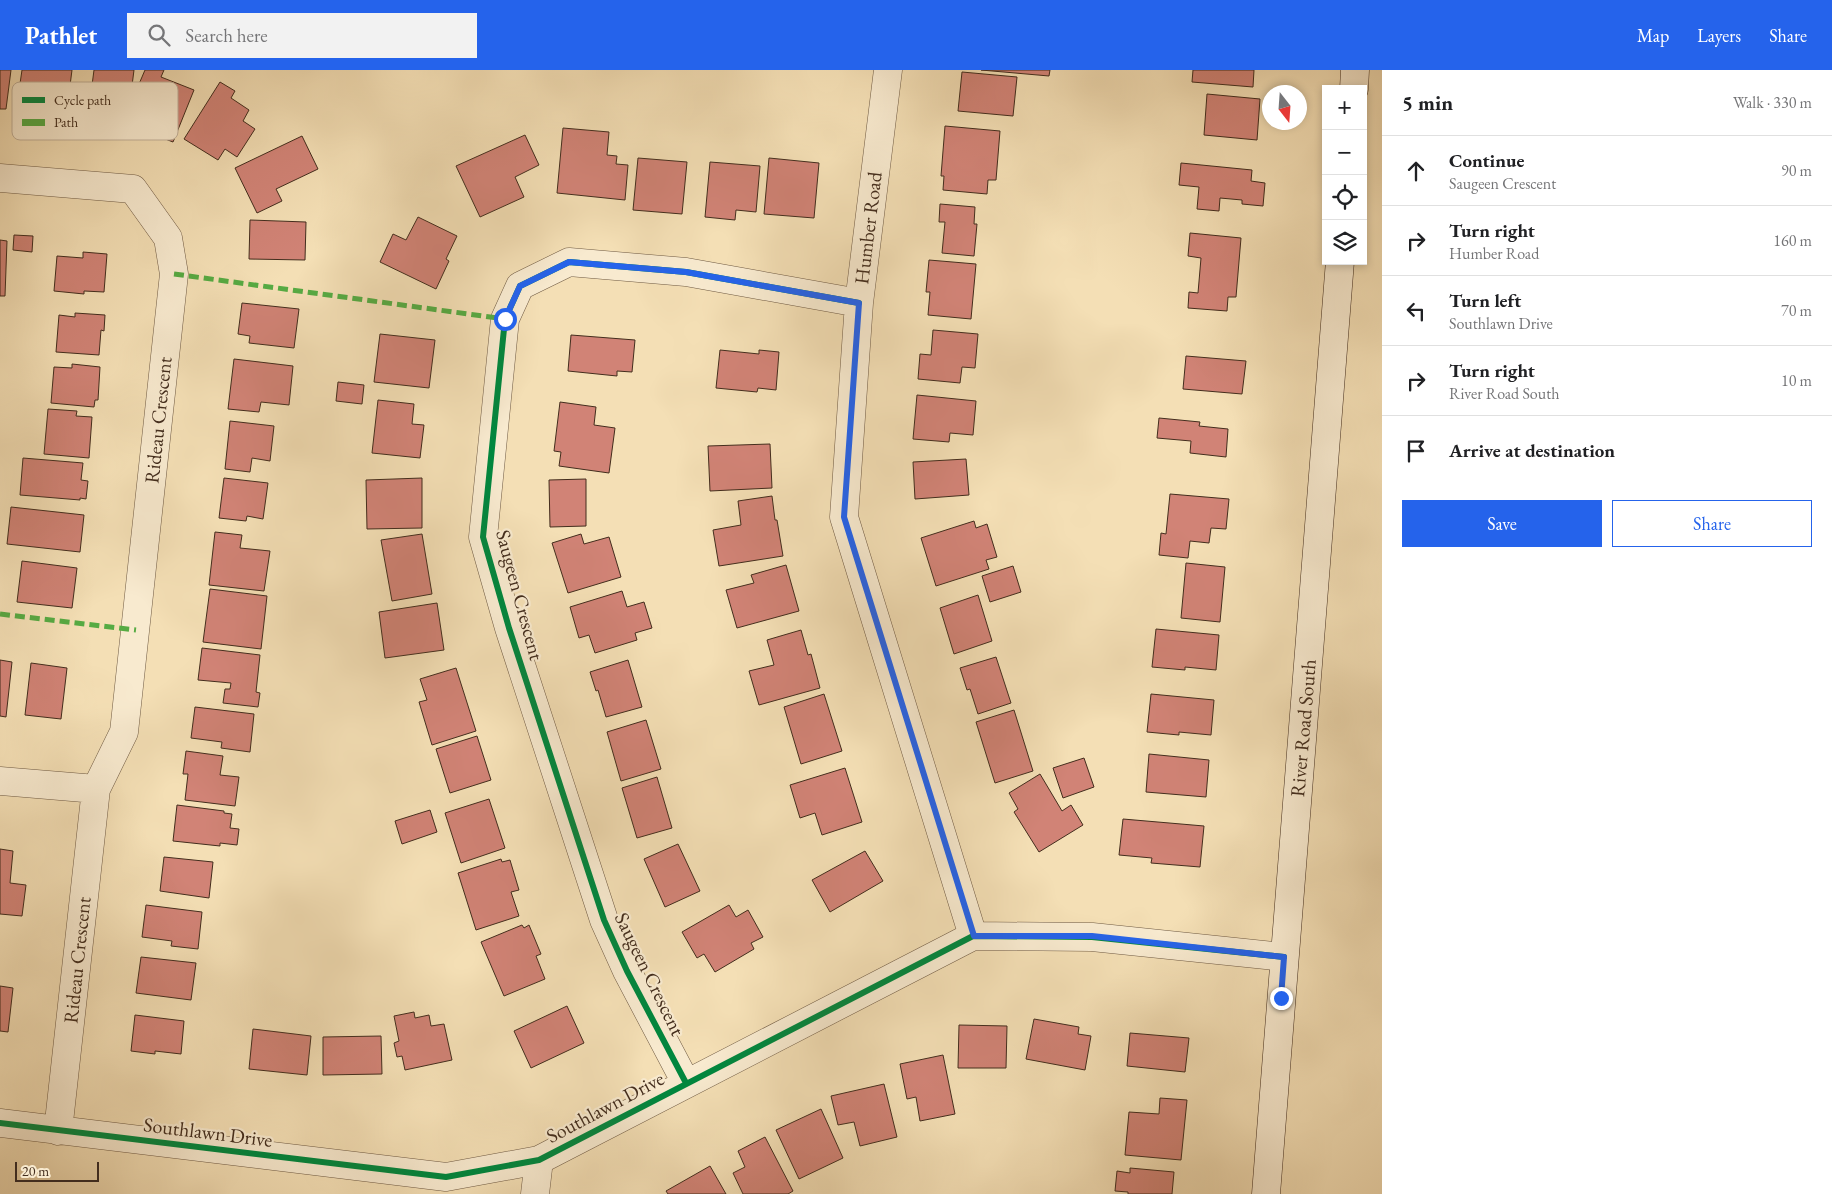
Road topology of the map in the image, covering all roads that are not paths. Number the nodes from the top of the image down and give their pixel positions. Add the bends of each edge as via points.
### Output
1 (888, 70) edge
2 (1355, 70) edge
3 (1354, 85) edge
4 (0, 178) edge
5 (1340, 265) edge
6 (859, 303) junction
7 (0, 781) edge
8 (96, 789) junction
9 (974, 936) junction
10 (1284, 957) junction
11 (686, 1083) junction
12 (0, 1123) edge
13 (58, 1131) junction
14 (539, 1160) junction
15 (535, 1194) edge
16 (1266, 1194) edge

1 - 6 street, Humber Road
2 - 3 street
4 - 8 street, Rideau Crescent via 133,189 168,238 174,274 124,732
5 - 10 street, River Road South
6 - 9 street, Humber Road via 844,517
6 - 11 street, Saugeen Crescent via 686,272 569,262 520,286 505,319 483,537 604,920
7 - 8 street
8 - 13 street, Rideau Crescent
9 - 10 street, Southlawn Drive via 1092,936
9 - 11 street, Southlawn Drive
10 - 16 street, River Road South
11 - 14 street, Southlawn Drive
12 - 13 street, Southlawn Drive
13 - 14 street, Southlawn Drive via 446,1177
14 - 15 street

